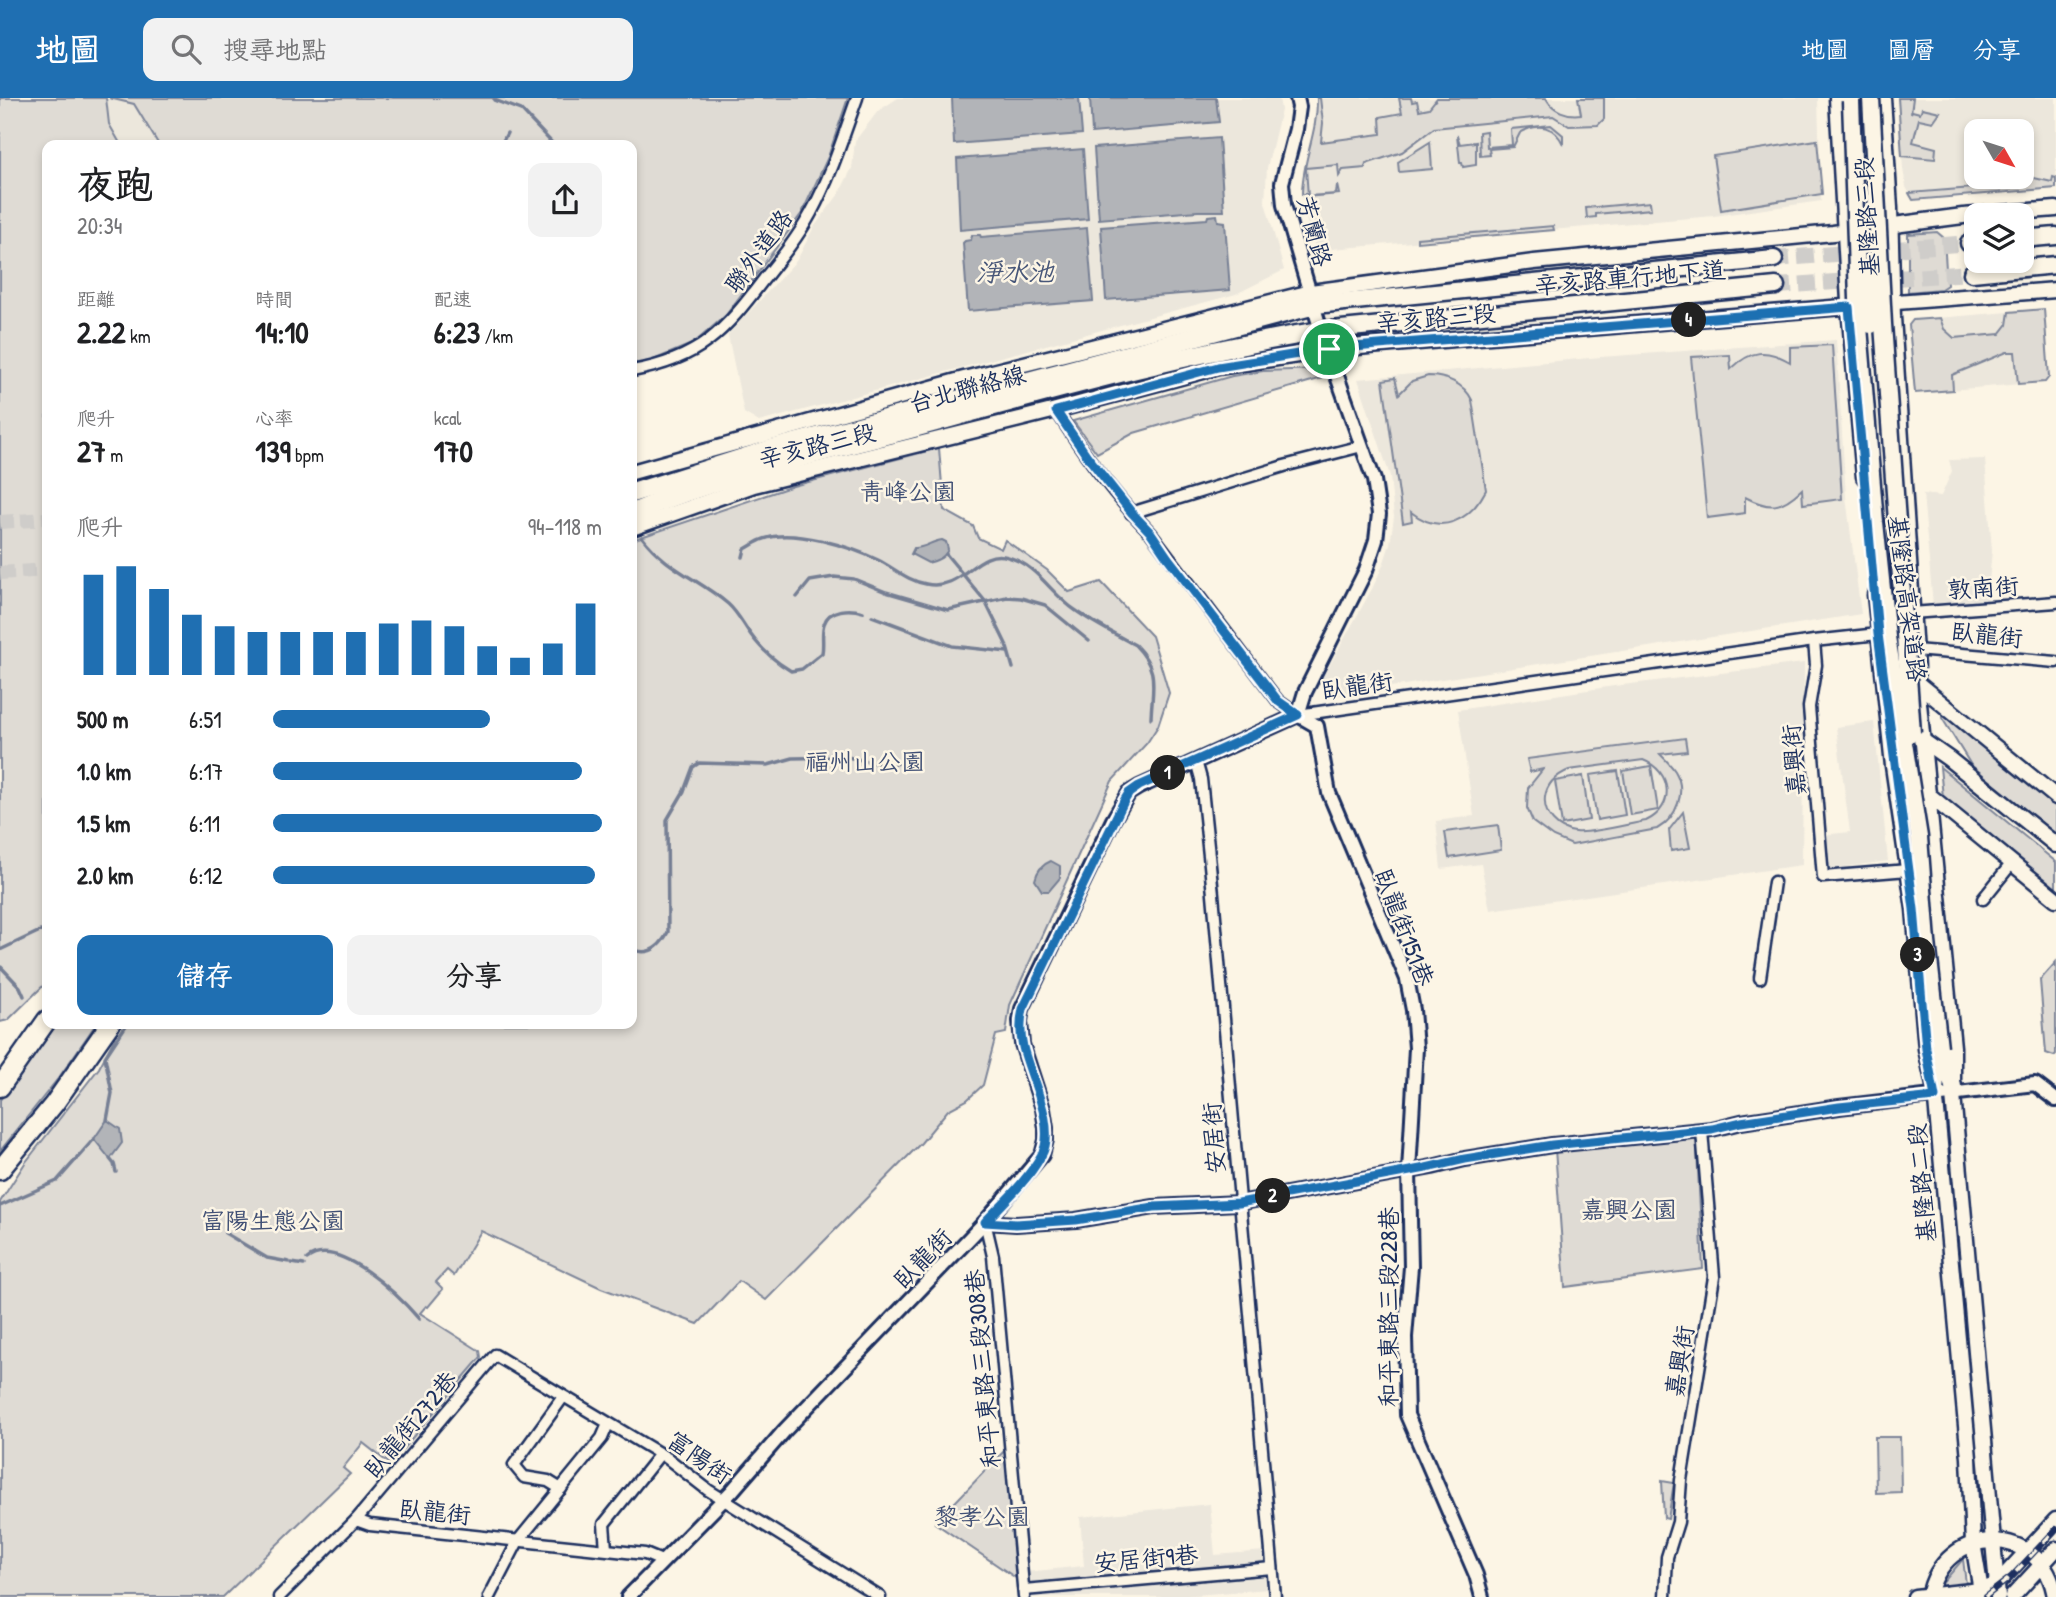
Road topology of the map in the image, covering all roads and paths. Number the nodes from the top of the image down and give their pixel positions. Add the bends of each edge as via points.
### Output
1 (857, 98) edge
2 (1297, 98) edge
3 (1870, 98) edge
4 (1883, 98) edge
5 (1848, 99) edge
6 (2056, 209) edge
7 (1890, 225) junction
8 (1863, 229) junction
9 (1844, 231) junction
10 (2056, 236) edge
11 (2034, 238) edge
12 (1774, 259) tunnel mouth
13 (2056, 265) edge
14 (2034, 267) edge
15 (1776, 286) tunnel mouth
16 (2056, 290) edge
17 (1313, 299) junction
18 (1893, 302) junction
19 (1336, 303) joint
20 (1849, 307) junction
21 (1871, 325) junction
22 (1321, 331) junction
23 (1329, 349) junction
24 (637, 370) edge
25 (1056, 411) junction
26 (881, 429) junction
27 (1362, 446) junction
28 (637, 471) edge
29 (637, 491) edge
30 (637, 511) edge
31 (1132, 513) junction
32 (637, 526) edge
33 (2056, 602) edge
34 (1912, 613) junction
35 (1878, 634) junction
36 (1814, 641) junction
37 (1914, 650) junction
38 (2056, 662) edge
39 (1917, 682) junction
40 (1885, 697) junction
41 (1298, 715) junction
42 (1918, 738) junction
43 (1196, 761) junction
44 (1901, 766) junction
45 (1928, 794) junction
46 (2056, 797) edge
47 (2056, 845) edge
48 (2012, 863) junction
49 (1908, 870) junction
50 (1774, 882) dead end
51 (1983, 899) dead end
52 (2056, 899) edge
53 (1760, 978) dead end
54 (42, 1027) edge
55 (106, 1029) edge
56 (1939, 1047) junction
57 (0, 1087) edge
58 (1953, 1091) junction
59 (1935, 1093) junction
60 (2056, 1100) edge
61 (1702, 1131) junction
62 (0, 1170) edge
63 (1409, 1171) junction
64 (1239, 1203) junction
65 (985, 1222) junction
66 (495, 1355) joint
67 (563, 1397) junction
68 (608, 1424) junction
69 (660, 1454) junction
70 (561, 1489) junction
71 (722, 1499) junction
72 (356, 1520) junction
73 (2056, 1520) edge
74 (1992, 1540) junction
75 (518, 1541) junction
76 (1973, 1543) junction
77 (606, 1549) junction
78 (2056, 1549) edge
79 (2027, 1551) junction
80 (662, 1561) junction
81 (2041, 1564) junction
82 (1272, 1568) junction
83 (1997, 1591) edge
84 (1024, 1594) edge
85 (1981, 1594) edge
86 (279, 1597) edge
87 (489, 1597) edge
88 (628, 1597) edge
89 (880, 1597) edge
90 (1275, 1597) edge
91 (1482, 1597) edge
92 (1665, 1597) edge
93 (1924, 1597) edge
94 (2012, 1597) edge
95 (2055, 1597) edge

1 - 24 street, 聯外道路 via 810,215 739,312 689,354
2 - 17 street, 芳蘭路 via 1296,129 1282,183 1300,266
3 - 21 main road, bridge
3 - 44 main road, 基隆路高架道路, bridge via 1913,724
4 - 7 main road, 基隆路三段
5 - 8 main road
5 - 9 main road, 基隆路三段
5 - 21 main road, bridge
5 - 44 main road, 基隆路高架道路, bridge via 1858,327
6 - 7 main road, 辛亥路三段
7 - 8 main road, 辛亥路三段
7 - 18 main road, 基隆路三段
8 - 9 main road, 辛亥路三段
9 - 17 main road, 辛亥路三段 via 1534,261
9 - 20 main road, 基隆路三段
10 - 11 main road
12 - 19 main road, 辛亥路車行地下道
13 - 14 main road
15 - 22 main road, 辛亥路車行地下道
16 - 18 main road, 辛亥路三段
17 - 19 main road, 辛亥路三段
17 - 22 street, 芳蘭路
17 - 26 highway, 台北聯絡線
17 - 28 main road, 辛亥路三段 via 964,379
18 - 20 main road, 辛亥路三段
18 - 34 main road, 基隆路三段
20 - 23 main road, 辛亥路三段
20 - 35 main road, 基隆路三段
21 - 42 main road via 1892,591 1902,677
22 - 23 street, 芳蘭路
22 - 26 highway, 台北聯絡線
23 - 25 main road, 辛亥路三段 via 1218,367
23 - 27 street, 芳蘭路
25 - 31 street
25 - 32 main road, 辛亥路三段 via 754,485
26 - 29 highway, 台北聯絡線 via 768,450
26 - 30 highway, 台北聯絡線
27 - 31 street
27 - 41 street, 芳蘭路 via 1374,480 1379,514 1376,540
31 - 41 street via 1278,701
33 - 34 street, 敦南街
34 - 37 main road, 基隆路三段
35 - 36 street, 臥龍街
35 - 40 main road, 基隆路三段
36 - 41 street, 臥龍街
36 - 49 street, 嘉興街 via 1810,707 1823,877
37 - 38 street, 臥龍街
37 - 39 main road, 基隆路三段
39 - 42 main road, 基隆路三段
39 - 46 main road
40 - 42 main road via 1898,721
40 - 44 main road, 基隆路三段
41 - 43 street, 臥龍街
41 - 63 street, 臥龍街151巷 via 1317,726 1329,793 1407,979 1416,1048
42 - 45 main road, 基隆路三段
42 - 47 main road
43 - 64 street, 安居街 via 1211,868
43 - 65 street, 臥龍街 via 1129,793 1023,1009 1022,1044 1043,1109 1046,1140 1042,1155
44 - 45 main road
44 - 49 main road, 基隆路二段
44 - 56 main road, 基隆路高架道路, bridge via 1919,837
45 - 48 main road
45 - 58 main road, 基隆路二段 via 1953,1047
48 - 51 street
48 - 52 main road
49 - 59 main road, 基隆路二段 via 1926,1049
50 - 53 street
54 - 57 highway
55 - 62 highway
56 - 58 main road, 基隆路高架道路
56 - 59 main road, 基隆路高架道路
58 - 59 street
58 - 60 street via 2035,1084
58 - 74 main road, 基隆路二段
59 - 61 street
59 - 76 main road, 基隆路二段
61 - 63 street via 1552,1145
61 - 92 street, 嘉興街 via 1714,1277 1678,1522 1667,1556
63 - 64 street
63 - 91 street, 和平東路三段228巷 via 1407,1415
64 - 65 street via 1154,1207 1076,1220
64 - 82 street, 安居街
65 - 71 street, 臥龍街
65 - 84 street, 和平東路三段308巷 via 993,1256
66 - 67 street, 富陽街
66 - 72 street, 臥龍街272巷
67 - 68 street, 富陽街
67 - 70 street via 514,1465 524,1477 548,1481
68 - 69 street, 富陽街
68 - 70 street
69 - 71 street, 富陽街
69 - 77 street via 604,1524
70 - 75 street
71 - 80 street, 臥龍街
71 - 89 street, 富陽街
72 - 75 street, 臥龍街
72 - 86 street
73 - 79 main road
74 - 76 main road
74 - 79 main road
74 - 83 main road, 基隆路二段
75 - 77 street, 臥龍街
75 - 87 street
76 - 85 main road, 基隆路二段
76 - 93 main road via 1941,1566
77 - 80 street, 臥龍街
78 - 81 main road
79 - 81 main road
79 - 83 main road
80 - 88 street
81 - 94 main road
81 - 95 main road
82 - 84 street, 安居街9巷
82 - 90 street, 安居街
83 - 85 main road
85 - 93 main road

